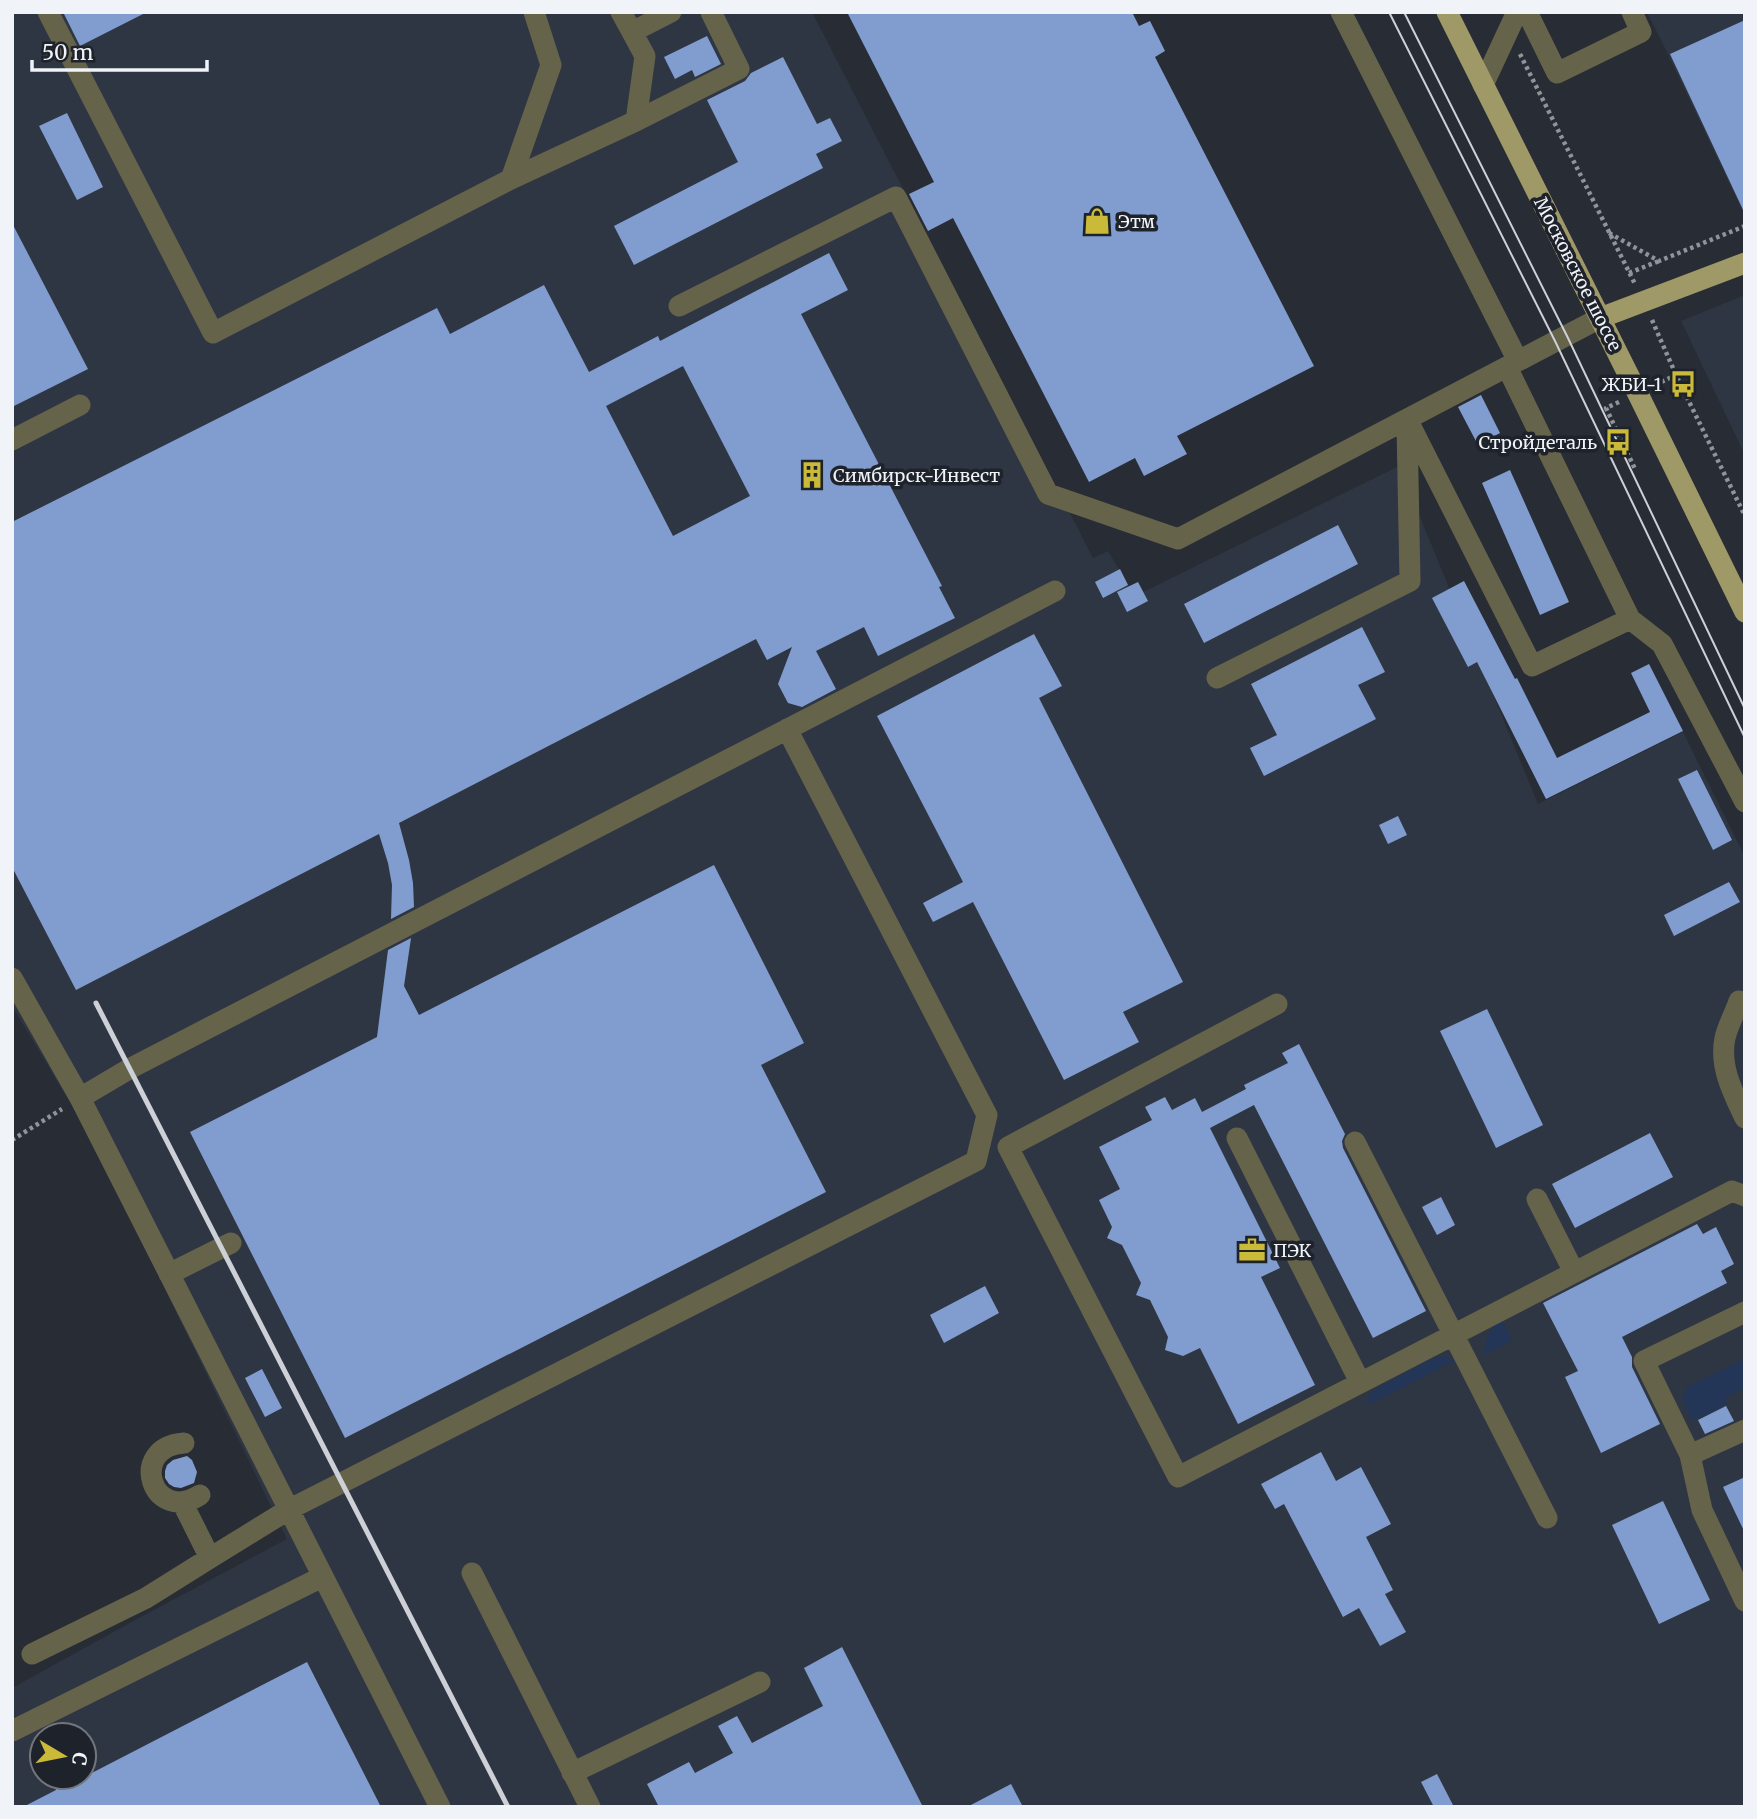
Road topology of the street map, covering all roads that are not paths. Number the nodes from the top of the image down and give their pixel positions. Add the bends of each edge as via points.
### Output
1 (48, 12) edge
2 (534, 12) edge
3 (621, 12) edge
4 (671, 12) edge
5 (711, 12) edge
6 (1341, 12) edge
7 (1447, 12) edge
8 (1527, 12) edge
9 (1632, 12) edge
10 (1513, 21) edge
11 (632, 32) junction
12 (1483, 85) junction
13 (636, 121) junction
14 (511, 179) junction
15 (1745, 263) edge
16 (679, 306) dead end
17 (1600, 318) junction
18 (1513, 364) junction
19 (80, 405) dead end
20 (1407, 419) junction
21 (12, 439) edge
22 (1055, 591) dead end
23 (1745, 612) edge
24 (1630, 620) junction
25 (1217, 678) dead end
26 (787, 729) junction
27 (1745, 802) edge
28 (12, 978) edge
29 (1739, 1001) dead end
30 (1277, 1004) dead end
31 (80, 1098) junction
32 (1745, 1118) edge
33 (1237, 1138) dead end
34 (1355, 1142) dead end
35 (1745, 1196) edge
36 (1537, 1199) dead end
37 (231, 1243) dead end
38 (1574, 1272) junction
39 (169, 1274) junction
40 (1745, 1312) edge
41 (1453, 1334) junction
42 (1360, 1382) junction
43 (1745, 1430) edge
44 (184, 1443) dead end
45 (1690, 1455) junction
46 (288, 1510) junction
47 (1547, 1518) dead end
48 (210, 1558) junction
49 (472, 1573) dead end
50 (322, 1577) junction
51 (1745, 1601) edge
52 (32, 1654) dead end
53 (760, 1682) dead end
54 (12, 1731) edge
55 (572, 1773) junction
56 (440, 1807) edge
57 (590, 1807) edge

1 - 14 lane via 213,333
2 - 14 lane via 551,65
3 - 11 lane
4 - 11 lane
5 - 13 lane via 740,69
6 - 18 lane
7 - 12 main road, Московское шоссе
8 - 9 lane via 1557,73 1641,32
10 - 12 lane
11 - 13 lane via 645,56
12 - 17 main road, Московское шоссе
13 - 14 lane
15 - 17 main road
16 - 20 lane via 896,197 1048,494 1178,539
17 - 18 lane
17 - 23 main road, Московское шоссе
18 - 20 lane
18 - 24 lane
19 - 21 lane
20 - 24 lane via 1532,666
20 - 25 lane via 1410,581
22 - 26 lane
24 - 27 lane via 1662,644
26 - 31 lane
26 - 46 lane via 987,1115 976,1161
28 - 31 lane
29 - 32 lane via 1723,1056 1729,1085
30 - 42 lane via 1008,1147 1178,1476
31 - 39 lane
33 - 42 lane
34 - 41 lane
35 - 38 lane via 1732,1191
36 - 38 lane
37 - 39 lane
38 - 41 lane
39 - 46 lane
40 - 45 lane via 1644,1361
41 - 42 lane
41 - 47 lane
43 - 45 lane
44 - 48 lane via 158,1453 152,1481 163,1497 191,1499
45 - 51 lane via 1702,1510
46 - 48 lane
46 - 50 lane
48 - 52 lane via 146,1598
49 - 55 lane
50 - 54 lane
50 - 56 lane
53 - 55 lane
55 - 57 lane

